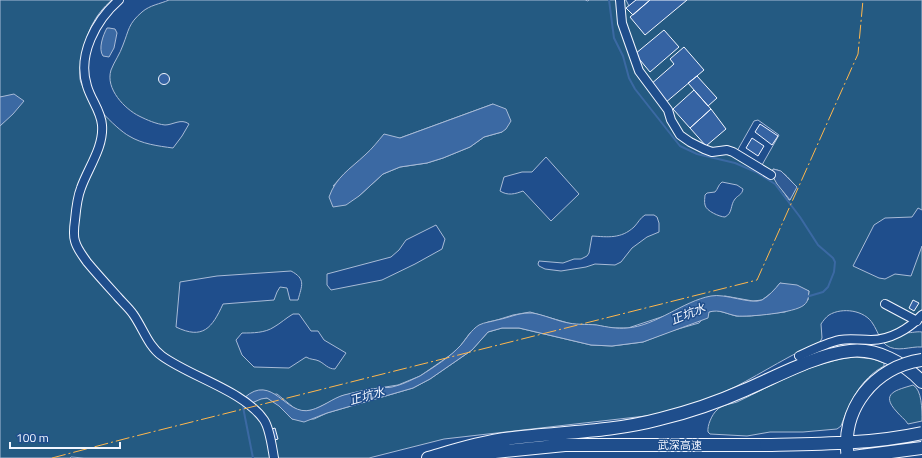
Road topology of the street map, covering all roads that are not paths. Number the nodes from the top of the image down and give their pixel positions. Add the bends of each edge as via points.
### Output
1 (119, 0) edge
2 (620, 0) edge
3 (771, 175) dead end
4 (885, 304) dead end
5 (919, 318) edge
6 (799, 356) dead end
7 (922, 360) edge
8 (922, 382) edge
9 (922, 433) edge
10 (922, 448) edge
11 (274, 458) edge
12 (428, 458) edge
13 (439, 458) edge
14 (846, 458) edge

1 - 11 street via 108,9 99,22 90,41 84,65 87,87 100,114 102,137 80,188 76,204 75,241 99,277 133,313 160,355 246,403 264,421
2 - 3 street via 622,23 639,71 668,110 680,135 704,150 733,152
4 - 5 street
5 - 6 street via 890,337 834,341
7 - 14 highway, bridge via 909,362 884,373 864,394 849,419
8 - 12 highway via 891,359 870,352 850,351 815,360 713,403 659,420 600,430 512,438
9 - 13 highway, 武深高速, bridge via 838,444 565,445
10 - 14 highway, bridge

